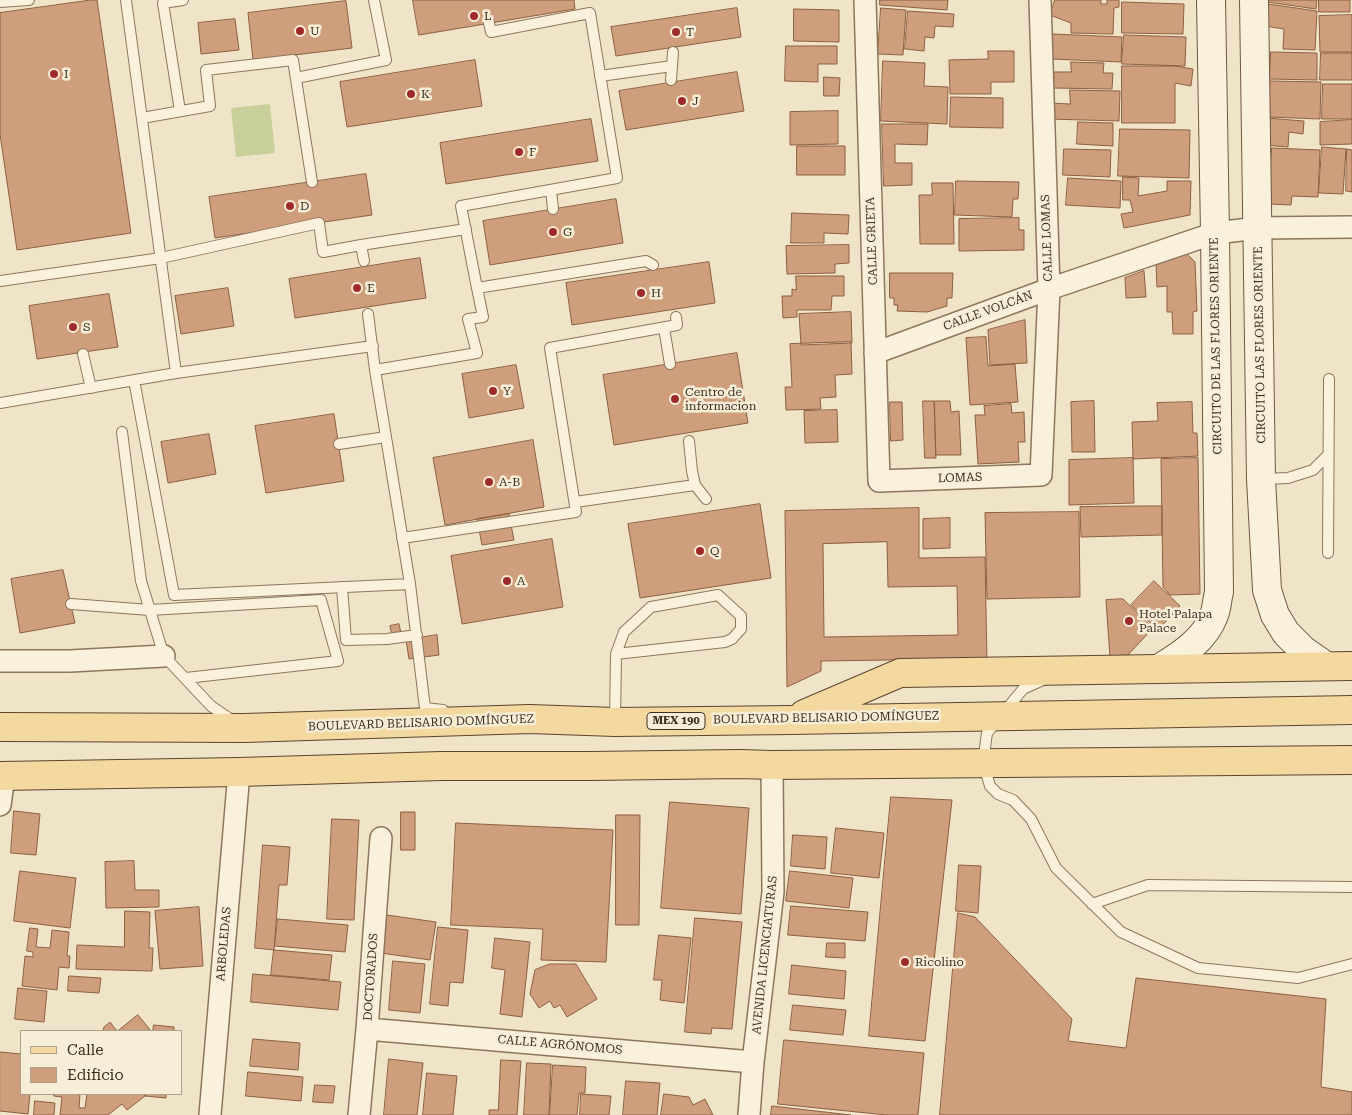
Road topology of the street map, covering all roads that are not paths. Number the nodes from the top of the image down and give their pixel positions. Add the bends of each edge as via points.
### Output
1 (28, 0) edge
2 (126, 0) edge
3 (183, 0) edge
4 (374, 0) edge
5 (864, 0) edge
6 (1040, 0) edge
7 (1210, 0) edge
8 (1254, 0) edge
9 (0, 2) edge
10 (489, 23) dead end
11 (673, 52) dead end
12 (672, 66) junction
13 (600, 76) junction
14 (296, 78) junction
15 (671, 80) dead end
16 (180, 111) junction
17 (142, 118) junction
18 (312, 182) dead end
19 (551, 190) junction
20 (553, 209) dead end
21 (1352, 227) edge
22 (1258, 228) junction
23 (466, 229) junction
24 (1215, 233) junction
25 (361, 245) junction
26 (161, 258) junction
27 (364, 261) dead end
28 (653, 265) dead end
29 (0, 281) edge
30 (477, 288) junction
31 (1049, 289) junction
32 (368, 314) dead end
33 (676, 317) dead end
34 (664, 328) junction
35 (373, 346) junction
36 (875, 353) junction
37 (83, 354) dead end
38 (670, 364) dead end
39 (375, 370) junction
40 (176, 373) junction
41 (134, 380) junction
42 (1329, 380) dead end
43 (91, 388) junction
44 (0, 403) edge
45 (122, 432) dead end
46 (386, 437) junction
47 (689, 441) dead end
48 (339, 444) dead end
49 (1328, 455) junction
50 (1040, 475) joint
51 (1261, 479) junction
52 (879, 481) joint
53 (695, 484) junction
54 (706, 499) dead end
55 (575, 502) junction
56 (402, 538) junction
57 (1328, 553) dead end
58 (410, 584) junction
59 (342, 587) junction
60 (71, 604) dead end
61 (150, 610) junction
62 (417, 635) junction
63 (616, 654) junction
64 (164, 656) junction
65 (0, 662) edge
66 (1339, 666) edge
67 (1160, 668) junction
68 (1063, 670) junction
69 (186, 678) junction
70 (1352, 710) edge
71 (1001, 715) junction
72 (530, 719) junction
73 (740, 720) junction
74 (791, 720) junction
75 (614, 722) junction
76 (0, 727) edge
77 (244, 728) junction
78 (1352, 760) edge
79 (983, 762) junction
80 (740, 764) junction
81 (772, 765) junction
82 (239, 772) junction
83 (2, 776) edge
84 (0, 805) edge
85 (381, 838) dead end
86 (1352, 887) edge
87 (1092, 904) junction
88 (1352, 964) edge
89 (367, 1029) junction
90 (753, 1062) junction
91 (210, 1115) edge
92 (359, 1115) edge
93 (749, 1115) edge

1 - 9 lane
2 - 17 lane
3 - 16 lane via 163,3
4 - 14 lane via 386,60
5 - 36 street, CALLE GRIETA
6 - 31 street, CALLE LOMAS
7 - 24 main road, CIRCUITO DE LAS FLORES ORIENTE
8 - 22 main road, CIRCUITO LAS FLORES ORIENTE
10 - 13 lane via 491,32 590,13
11 - 12 lane
12 - 13 lane
12 - 15 lane
13 - 19 lane via 617,178
14 - 16 lane via 293,60 206,70 210,106
14 - 18 lane
16 - 17 lane
17 - 26 lane
19 - 20 lane
19 - 23 lane via 462,206
21 - 22 street, CALLE VOLCÁN
22 - 24 street, CALLE VOLCÁN
22 - 51 main road, CIRCUITO LAS FLORES ORIENTE
23 - 25 lane
23 - 30 lane
24 - 31 street, CALLE VOLCÁN
24 - 67 main road, CIRCUITO DE LAS FLORES ORIENTE via 1219,592 1214,616 1200,638
25 - 26 lane via 323,252 319,223
25 - 27 lane
26 - 29 lane
26 - 40 lane
28 - 30 lane via 646,261
30 - 39 lane via 482,316 468,319 477,353
31 - 36 street, CALLE VOLCÁN
31 - 50 street, CALLE LOMAS
32 - 35 lane
33 - 34 lane via 677,325
34 - 38 lane
34 - 55 lane via 550,348
35 - 39 lane
35 - 40 lane
36 - 52 street, CALLE GRIETA
37 - 43 lane
39 - 46 lane
40 - 41 lane
41 - 43 lane
41 - 59 lane via 174,595
42 - 49 lane
43 - 44 lane
45 - 61 lane via 141,581
46 - 48 lane
46 - 56 lane
47 - 53 lane
49 - 51 lane via 1313,470 1288,478
49 - 57 lane
50 - 52 street, LOMAS
51 - 66 main road, CIRCUITO LAS FLORES ORIENTE via 1267,590 1275,615 1286,633 1303,650
53 - 54 lane
53 - 55 lane
55 - 56 lane via 576,512
56 - 58 lane
58 - 59 lane
58 - 62 lane
59 - 62 lane via 346,640
60 - 61 lane
61 - 64 lane
61 - 69 lane via 321,600 338,661
62 - 72 lane via 425,708
63 - 63 lane via 725,642 741,629 741,616 718,595 651,607 624,632
63 - 75 lane
64 - 65 street
64 - 69 lane
66 - 67 main road
67 - 68 main road
68 - 71 lane via 1023,689
68 - 74 main road via 900,673
69 - 77 lane via 211,706
70 - 71 main road, BOULEVARD BELISARIO DOMÍNGUEZ / MEX 190
71 - 74 main road, BOULEVARD BELISARIO DOMÍNGUEZ / MEX 190
71 - 79 lane via 987,733
72 - 75 main road, BOULEVARD BELISARIO DOMÍNGUEZ / MEX 190
72 - 77 main road, BOULEVARD BELISARIO DOMÍNGUEZ / MEX 190
73 - 74 main road, BOULEVARD BELISARIO DOMÍNGUEZ / MEX 190
73 - 75 main road, BOULEVARD BELISARIO DOMÍNGUEZ / MEX 190
73 - 80 main road
76 - 77 main road, BOULEVARD BELISARIO DOMÍNGUEZ / MEX 190
78 - 79 main road
79 - 81 main road
79 - 87 lane via 990,786 998,794 1013,800 1031,819 1056,868
80 - 81 main road
80 - 82 main road via 442,766
81 - 90 street, AVENIDA LICENCIATURAS via 773,892
82 - 83 main road
82 - 91 street, ARBOLEDAS
83 - 84 street
85 - 89 street, DOCTORADOS
86 - 87 lane via 1148,885
87 - 88 lane via 1121,932 1198,968 1298,978
89 - 90 street, CALLE AGRÓNOMOS
89 - 92 street, DOCTORADOS
90 - 93 street, AVENIDA LICENCIATURAS

